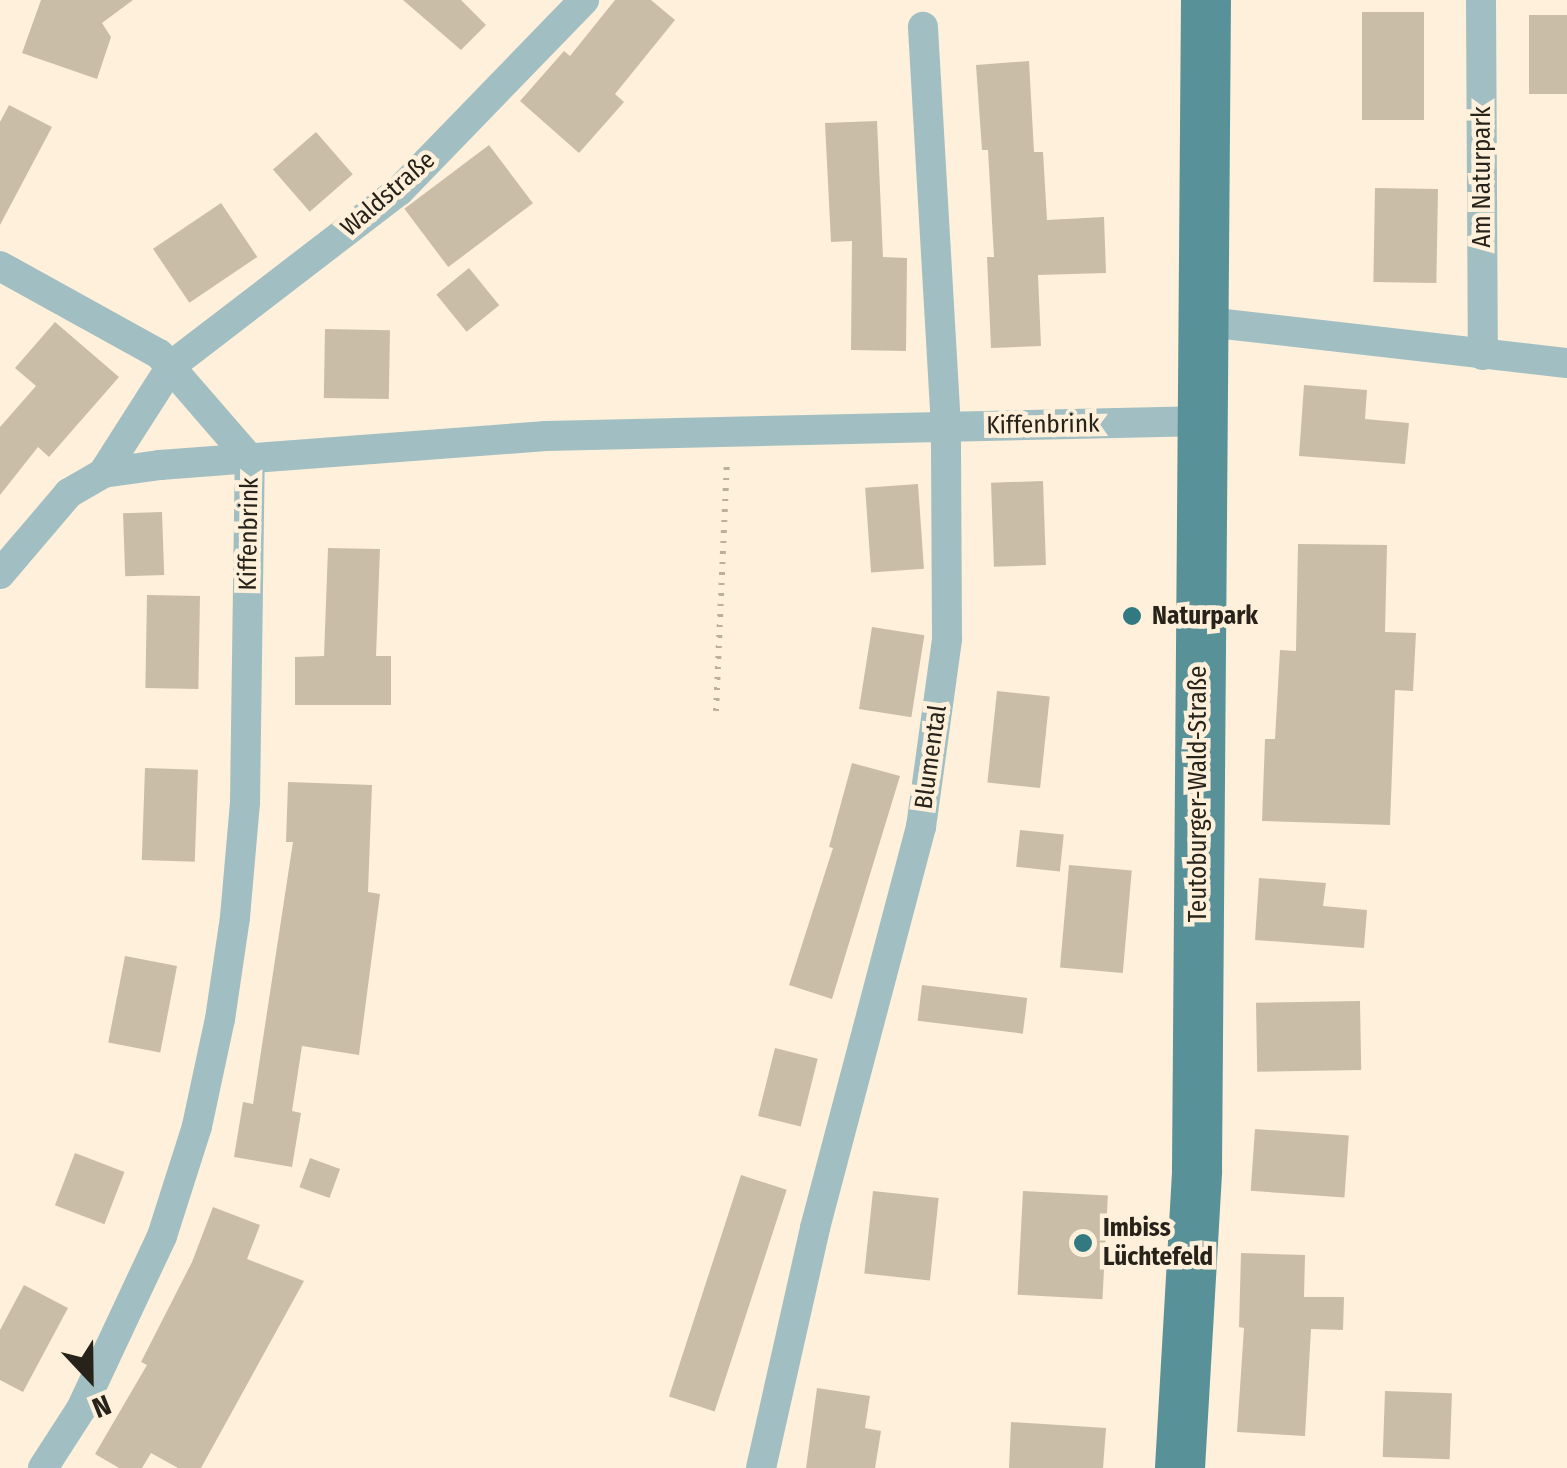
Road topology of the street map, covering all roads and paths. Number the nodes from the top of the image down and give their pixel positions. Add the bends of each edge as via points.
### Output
1 (584, 0) edge
2 (1206, 0) edge
3 (1481, 0) edge
4 (924, 28) dead end
5 (0, 266) edge
6 (1207, 322) junction
7 (1483, 355) junction
8 (1567, 364) edge
9 (172, 365) junction
10 (1206, 422) junction
11 (946, 427) junction
12 (728, 432) junction
13 (250, 459) junction
14 (103, 473) junction
15 (0, 574) edge
16 (716, 711) dead end
17 (43, 1468) edge
18 (760, 1468) edge
19 (1180, 1468) edge

1 - 9 street, Waldstraße via 399,191
2 - 6 main road, Teutoburger-Wald-Straße
3 - 7 street, Am Naturpark
4 - 11 street, Blumental
5 - 9 street
6 - 7 street
6 - 10 main road, Teutoburger-Wald-Straße
7 - 8 street
9 - 13 street
9 - 14 street, Waldstraße
10 - 11 street, Kiffenbrink
10 - 19 main road, Teutoburger-Wald-Straße via 1198,612 1198,1170
11 - 12 street, Kiffenbrink
11 - 18 street, Blumental via 947,639 921,827 815,1228
12 - 13 street, Kiffenbrink via 546,436
12 - 16 path
13 - 14 street, Waldstraße
13 - 17 street, Kiffenbrink via 245,802 220,1019 197,1126 162,1236 81,1409
14 - 15 street, Waldstraße via 69,493

